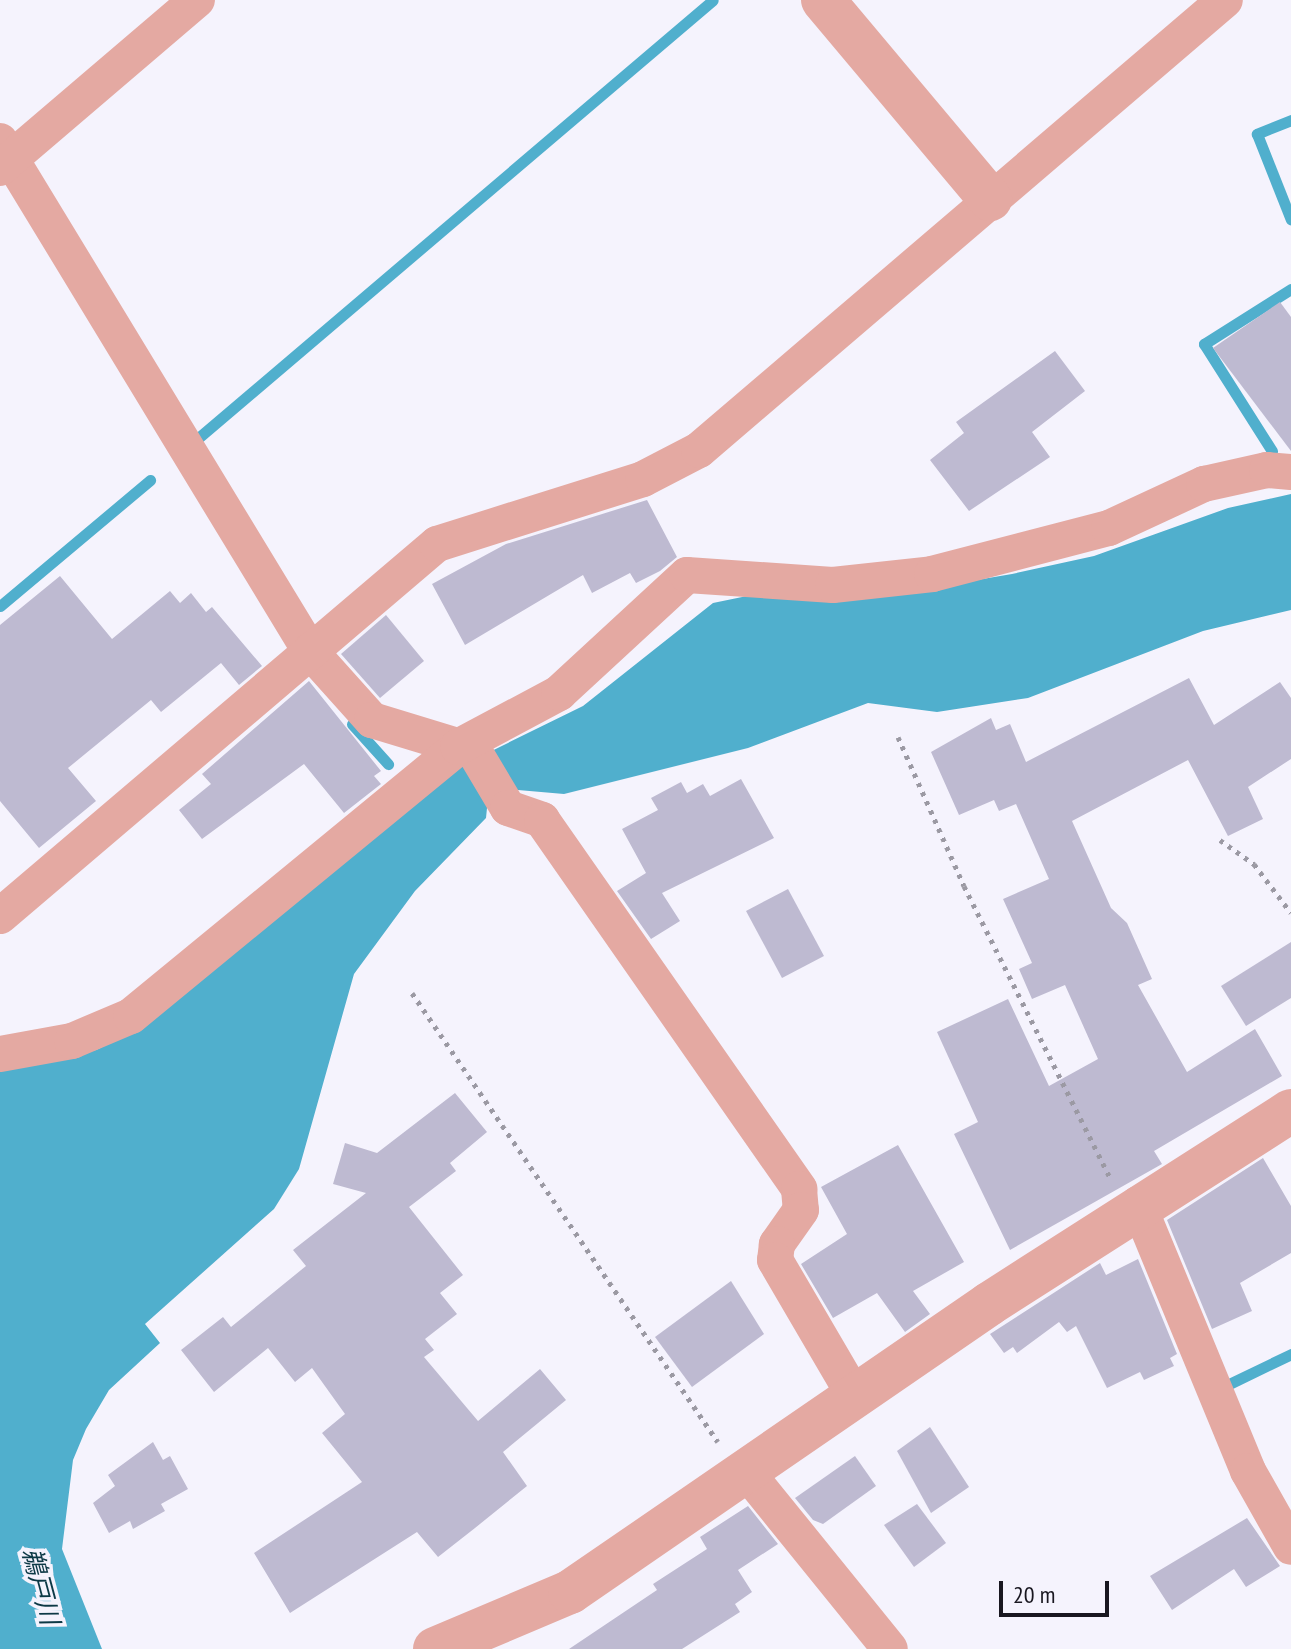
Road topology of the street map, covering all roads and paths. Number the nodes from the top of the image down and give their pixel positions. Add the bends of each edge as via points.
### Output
1 (197, 0) edge
2 (823, 0) edge
3 (1225, 0) edge
4 (4, 156) edge
5 (990, 199) junction
6 (1291, 472) edge
7 (310, 651) junction
8 (898, 737) dead end
9 (466, 749) junction
10 (1220, 840) dead end
11 (1291, 913) edge
12 (0, 916) edge
13 (412, 993) dead end
14 (0, 1054) edge
15 (1291, 1111) edge
16 (1133, 1208) junction
17 (854, 1395) junction
18 (742, 1472) junction
19 (1291, 1547) edge
20 (435, 1649) edge
21 (890, 1649) edge

1 - 4 street
2 - 5 street
3 - 5 street
4 - 7 street
5 - 7 street via 676,466 437,544
6 - 9 street via 1267,470 1204,484 1109,528 932,574 833,585 687,575 559,693
7 - 9 street via 372,720
7 - 12 street
8 - 16 path via 964,886
9 - 14 street via 131,1016 72,1041
9 - 17 street via 508,808 542,820 799,1189 801,1210 777,1244 775,1260
10 - 11 path via 1254,864
13 - 18 path
15 - 16 street
16 - 17 street
16 - 19 street via 1248,1471
17 - 18 street
18 - 20 street via 570,1592
18 - 21 street

